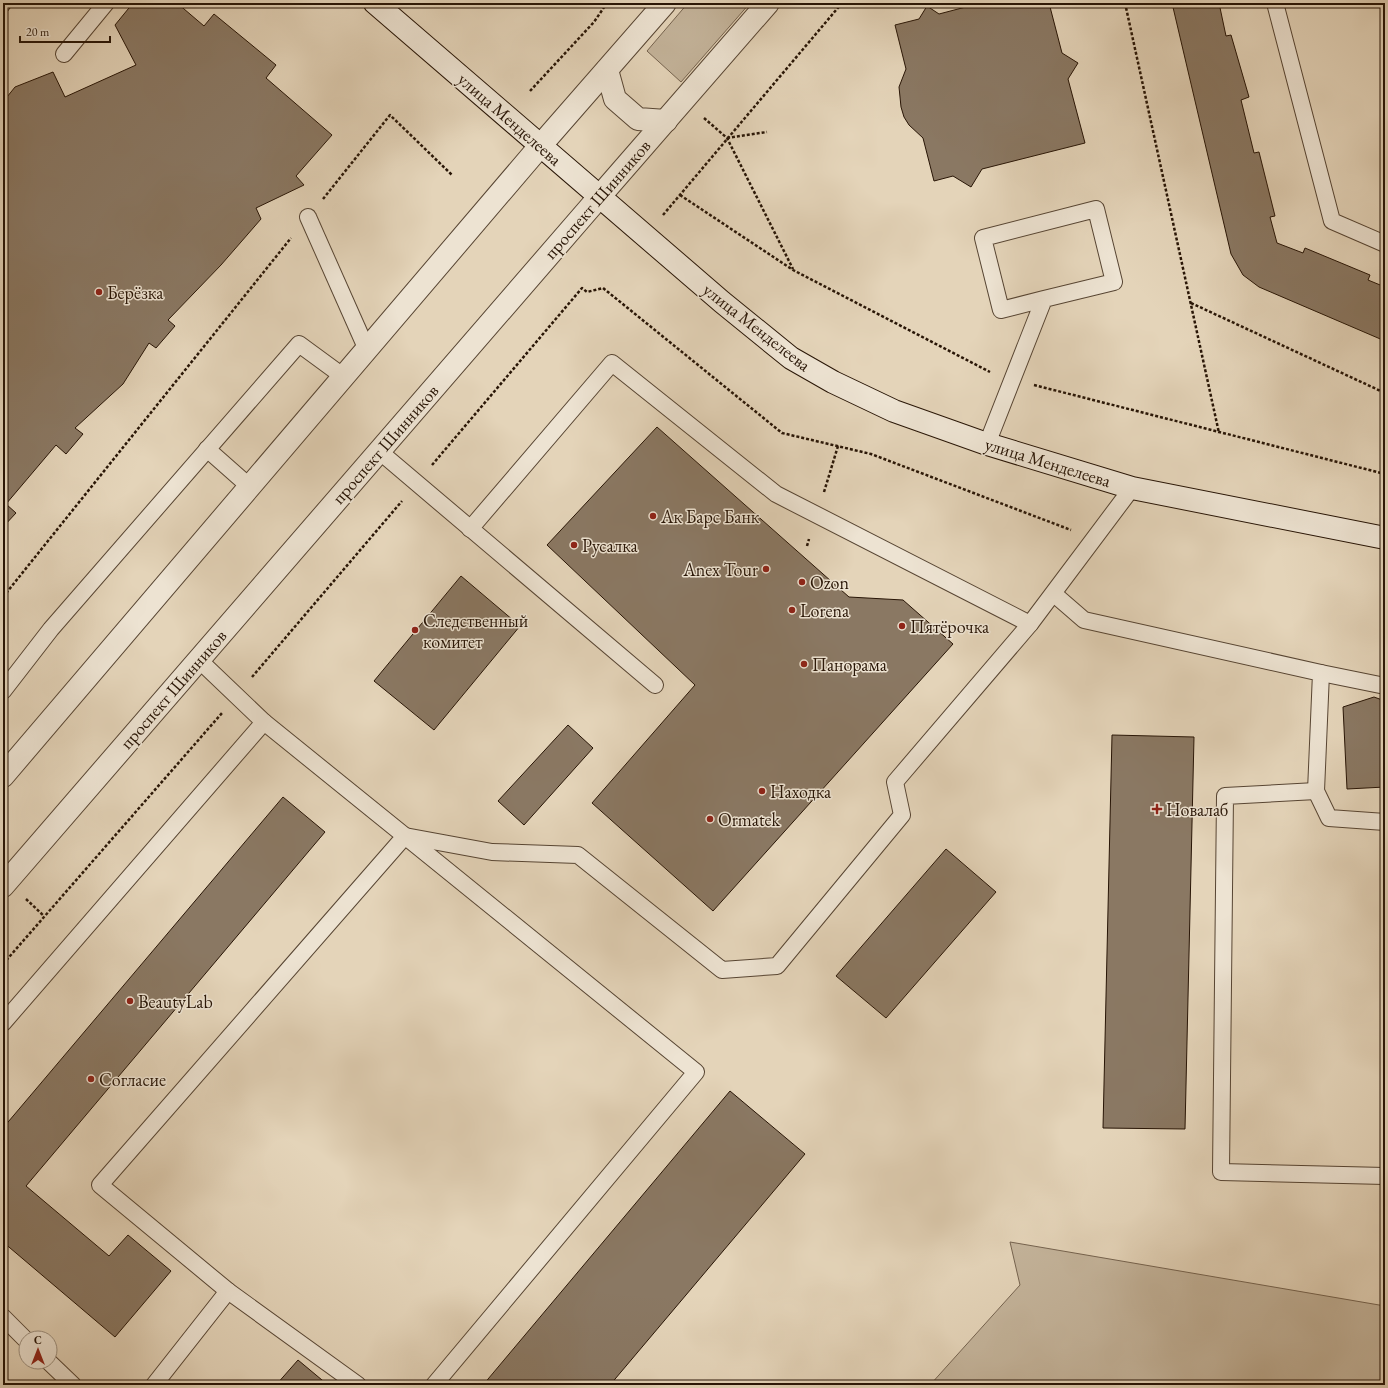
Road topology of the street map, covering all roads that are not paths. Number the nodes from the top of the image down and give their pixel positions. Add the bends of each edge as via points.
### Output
1 (106, 3) edge
2 (375, 3) edge
3 (664, 3) edge
4 (768, 3) edge
5 (1275, 3) edge
6 (64, 54) dead end
7 (607, 70) junction
8 (666, 121) junction
9 (541, 145) junction
10 (600, 196) junction
11 (308, 217) road end
12 (1385, 244) edge
13 (1044, 300) junction
14 (367, 350) junction
15 (344, 377) junction
16 (987, 444) junction
17 (207, 449) junction
18 (379, 451) junction
19 (250, 487) junction
20 (1132, 488) junction
21 (470, 529) junction
22 (1385, 538) edge
23 (1054, 594) junction
24 (1030, 624) junction
25 (199, 660) junction
26 (1321, 673) junction
27 (654, 685) dead end
28 (1385, 686) edge
29 (3, 691) edge
30 (264, 722) junction
31 (3, 776) edge
32 (1316, 791) junction
33 (1385, 822) edge
34 (404, 836) junction
35 (3, 886) edge
36 (3, 1023) edge
37 (1385, 1176) edge
38 (228, 1291) junction
39 (3, 1318) edge
40 (18, 1332) edge
41 (57, 1370) edge
42 (73, 1385) edge
43 (154, 1385) edge
44 (358, 1385) edge
45 (434, 1385) edge

1 - 6 lane
2 - 9 street, улица Менделеева
3 - 7 street
4 - 8 street, проспект Шинников
5 - 12 lane via 1332,221
7 - 8 street via 615,100 638,119
7 - 9 street
8 - 10 street, проспект Шинников
9 - 10 street, улица Менделеева
9 - 14 street
10 - 16 street, улица Менделеева via 791,358 833,382 894,411
10 - 18 street, проспект Шинников
11 - 14 lane
13 - 13 lane via 1001,310 983,238 1096,209 1114,282
13 - 16 lane
14 - 15 street
15 - 17 lane via 299,344
15 - 19 street
16 - 20 street, улица Менделеева
17 - 19 lane
17 - 29 lane via 51,629
18 - 21 lane
18 - 25 street, проспект Шинников
19 - 31 street
20 - 22 street, улица Менделеева
20 - 23 lane
21 - 24 lane via 612,363 776,494
21 - 27 lane
23 - 24 lane
23 - 26 lane via 1084,620
24 - 34 lane via 895,782 902,816 777,966 722,970 578,855 492,852
25 - 30 lane
25 - 35 street, проспект Шинников
26 - 28 lane
26 - 32 lane
30 - 34 lane
30 - 36 lane
32 - 33 lane via 1329,818
32 - 37 lane via 1225,796 1221,1172
34 - 38 lane via 100,1185
34 - 45 lane via 696,1072
38 - 43 lane
38 - 44 lane
39 - 40 lane
41 - 42 lane

